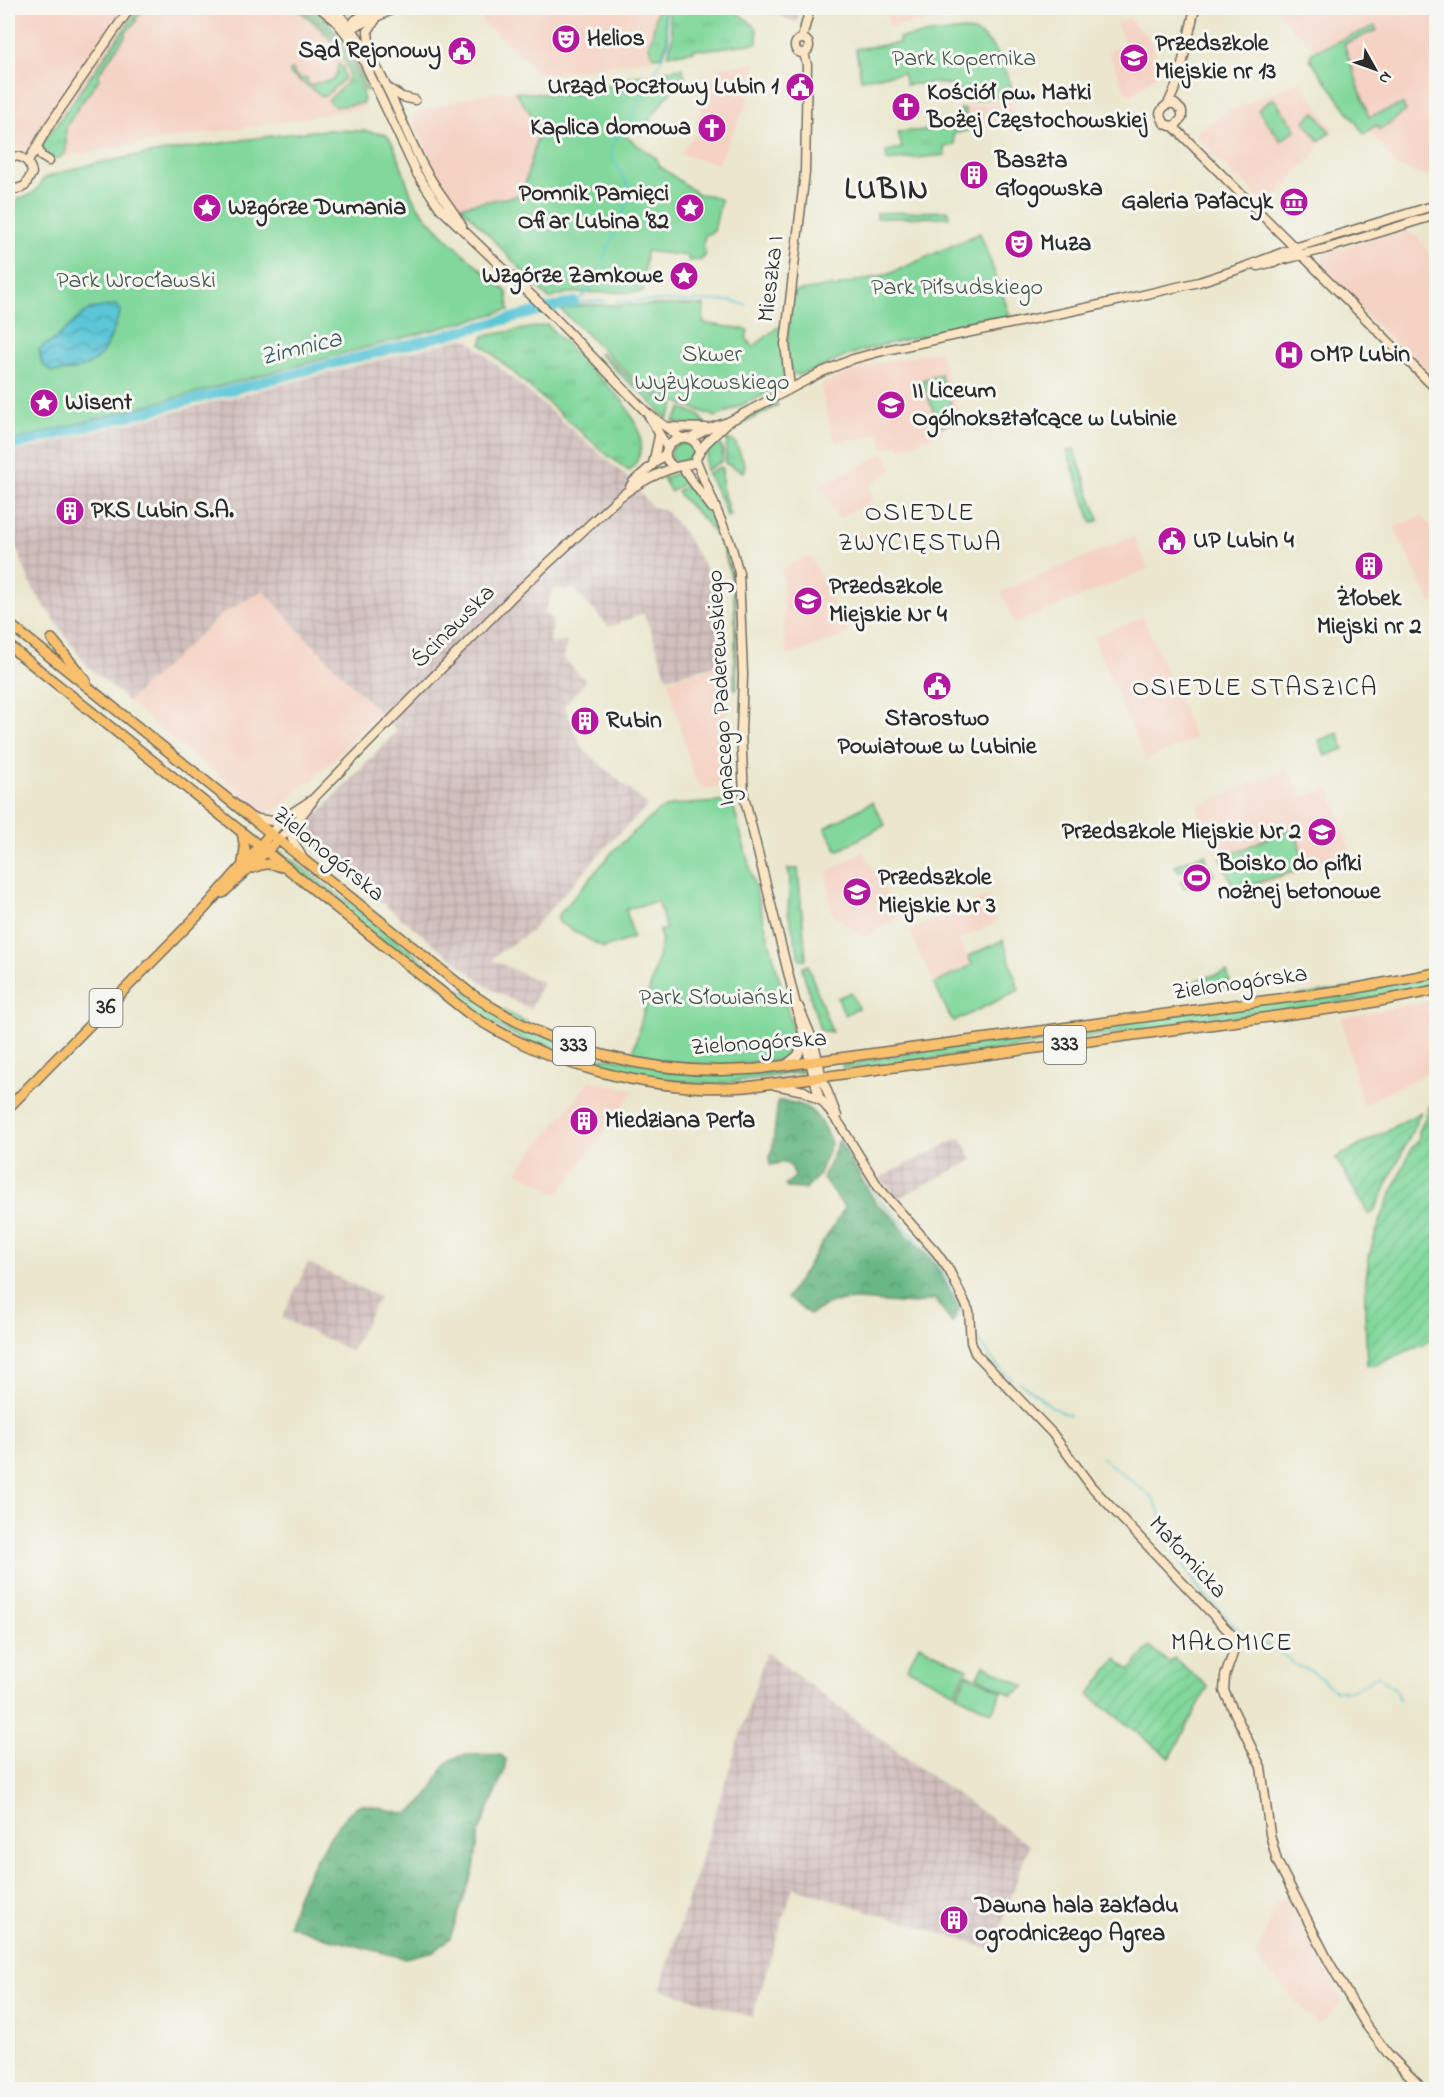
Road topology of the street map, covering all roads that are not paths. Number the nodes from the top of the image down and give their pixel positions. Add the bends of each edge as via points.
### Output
1 (130, 8) edge
2 (320, 8) edge
3 (333, 8) edge
4 (348, 8) edge
5 (370, 8) edge
6 (396, 8) edge
7 (810, 8) edge
8 (1196, 8) edge
9 (378, 11) edge
10 (338, 24) junction
11 (351, 26) junction
12 (349, 37) junction
13 (371, 55) junction
14 (1178, 82) junction
15 (388, 88) junction
16 (415, 100) dead end
17 (1168, 104) junction
18 (1178, 106) junction
19 (1177, 124) junction
20 (48, 127) junction
21 (37, 146) junction
22 (8, 158) edge
23 (24, 159) junction
24 (49, 161) dead end
25 (8, 187) edge
26 (1437, 205) edge
27 (1437, 215) edge
28 (465, 231) junction
29 (1294, 248) junction
30 (1301, 255) junction
31 (1242, 268) junction
32 (790, 388) junction
33 (1437, 389) edge
34 (647, 413) junction
35 (728, 422) junction
36 (668, 427) junction
37 (710, 428) junction
38 (659, 436) junction
39 (681, 438) junction
40 (691, 438) junction
41 (666, 451) junction
42 (697, 456) junction
43 (653, 465) junction
44 (678, 467) junction
45 (629, 489) junction
46 (716, 513) junction
47 (8, 623) edge
48 (52, 639) dead end
49 (8, 645) edge
50 (97, 694) junction
51 (313, 799) junction
52 (287, 816) junction
53 (251, 818) junction
54 (293, 826) junction
55 (242, 832) junction
56 (274, 837) junction
57 (263, 849) junction
58 (305, 862) junction
59 (245, 868) junction
60 (286, 868) junction
61 (1437, 972) edge
62 (1437, 990) edge
63 (797, 1004) junction
64 (804, 1039) junction
65 (814, 1061) junction
66 (786, 1065) junction
67 (818, 1078) junction
68 (772, 1084) junction
69 (821, 1101) junction
70 (8, 1108) edge
71 (841, 1126) junction
72 (1424, 2090) edge

1 - 20 street
2 - 10 street
3 - 11 street
4 - 5 street
6 - 9 street
7 - 32 street, Mieszka I via 802,38 795,47 804,53 807,64 805,172 785,336
8 - 14 street
9 - 11 street
9 - 13 street via 368,31
10 - 11 street
10 - 12 street
11 - 12 street
11 - 13 street
12 - 28 street via 369,70 422,183 448,218
13 - 15 street
14 - 17 street
14 - 18 street
15 - 16 street
15 - 28 street via 429,178
17 - 18 street
17 - 19 street via 1160,117 1164,123
18 - 19 street via 1183,115
19 - 29 street via 1199,154
20 - 21 street
20 - 23 street
21 - 23 street
21 - 24 street via 41,156
22 - 23 street
23 - 25 street via 32,173 28,182 21,188
26 - 29 street
27 - 30 street
28 - 34 street
29 - 30 street
29 - 31 street
30 - 31 street
30 - 33 street
31 - 32 street via 1132,298 871,354 837,365
32 - 35 street
34 - 36 street
34 - 38 street
35 - 37 street
35 - 42 street
36 - 37 street
36 - 39 street
37 - 40 street
38 - 41 street
38 - 43 street
39 - 40 street
39 - 41 street
40 - 42 street
41 - 43 street, Ścinawska
41 - 44 street via 666,460
42 - 44 street via 693,463
42 - 46 street, Ignacego Paderewskiego
43 - 45 street, Ścinawska
44 - 45 street, Ścinawska
44 - 46 street, Ignacego Paderewskiego
45 - 51 street, Ścinawska via 516,593
46 - 63 street, Ignacego Paderewskiego via 731,545 740,583 744,796
47 - 50 main road, Zielonogórska
48 - 50 main road
49 - 55 main road, Zielonogórska
50 - 53 main road, Zielonogórska
51 - 52 street, Ścinawska
51 - 54 street, Ścinawska
52 - 53 street via 272,821
52 - 56 street, Ścinawska
53 - 56 main road, Zielonogórska
54 - 56 street, Ścinawska
54 - 58 street via 292,839
55 - 57 main road, Zielonogórska / 333
55 - 59 main road
56 - 57 main road, 36
56 - 58 main road, Zielonogórska / 333
57 - 59 main road, 36
57 - 60 main road, Zielonogórska / 333
58 - 66 main road, Zielonogórska / 333 via 466,990 497,1011 545,1034 600,1054 658,1066 722,1071
59 - 60 main road via 261,864
59 - 70 main road, 36
60 - 68 main road, Zielonogórska / 333 via 457,1005 530,1046 594,1070 653,1083 723,1088
61 - 65 main road, Zielonogórska / 333 via 1371,986
62 - 67 main road, Zielonogórska / 333 via 1364,1004
63 - 64 street
63 - 65 street via 805,1017
64 - 65 street
64 - 66 street via 798,1055
65 - 66 main road, Zielonogórska / 333
65 - 67 street
67 - 68 main road, Zielonogórska / 333
67 - 69 street, Małomicka
67 - 71 street, Małomicka
68 - 69 street via 804,1090
69 - 71 street, Małomicka
71 - 72 street, Małomicka via 875,1182 952,1275 968,1309 971,1344 976,1354 1053,1434 1091,1486 1234,1637 1235,1648 1224,1676 1224,1689 1261,1767 1270,1835 1279,1864 1366,2025

